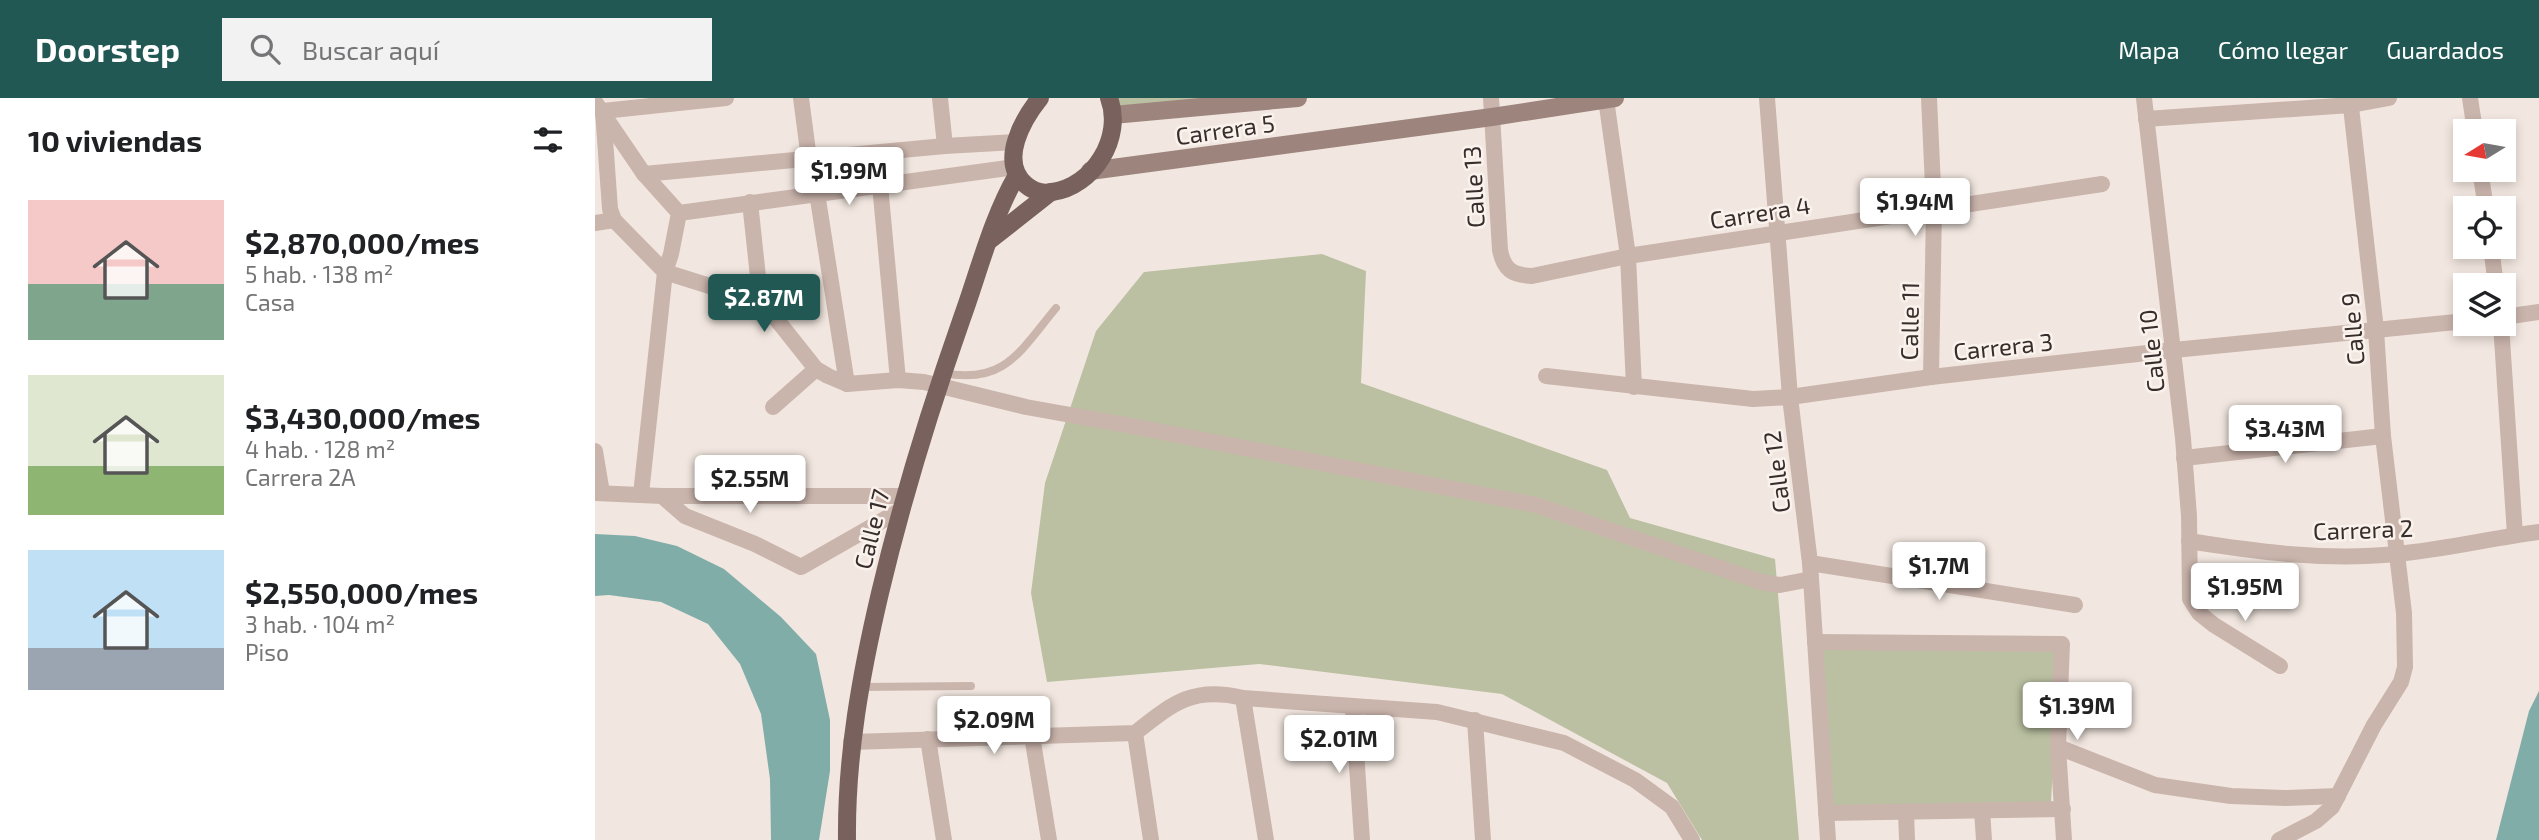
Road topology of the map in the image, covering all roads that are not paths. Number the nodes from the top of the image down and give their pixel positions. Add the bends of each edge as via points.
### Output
1 (726, 98) edge
2 (801, 98) edge
3 (940, 98) edge
4 (1040, 98) edge
5 (1298, 98) edge
6 (1491, 98) edge
7 (1767, 98) edge
8 (1929, 98) edge
9 (2144, 98) edge
10 (2389, 98) edge
11 (2470, 98) edge
12 (1277, 99) edge
13 (1611, 99) edge
14 (2351, 102) edge
15 (599, 106) edge
16 (1111, 106) edge
17 (1492, 117) junction
18 (2146, 119) junction
19 (2473, 119) edge
20 (1016, 142) junction
21 (945, 146) junction
22 (809, 159) junction
23 (1016, 171) junction
24 (1090, 171) junction
25 (644, 174) junction
26 (2102, 184) dead end
27 (880, 185) junction
28 (1051, 192) junction
29 (817, 193) junction
30 (750, 202) junction
31 (1934, 209) junction
32 (679, 213) junction
33 (614, 220) junction
34 (595, 223) edge
35 (1779, 232) junction
36 (990, 240) junction
37 (1628, 256) junction
38 (664, 272) junction
39 (1509, 272) joint
40 (761, 305) junction
41 (1056, 308) dead end
42 (2539, 312) edge
43 (2516, 315) edge
44 (2453, 322) edge
45 (2376, 330) junction
46 (2502, 336) edge
47 (2174, 350) junction
48 (816, 369) junction
49 (1546, 376) dead end
50 (1931, 377) junction
51 (940, 379) junction
52 (898, 380) junction
53 (847, 384) junction
54 (1634, 387) junction
55 (1790, 397) junction
56 (773, 407) dead end
57 (2383, 436) junction
58 (595, 451) edge
59 (2184, 458) junction
60 (599, 493) edge
61 (641, 494) junction
62 (662, 496) junction
63 (902, 503) junction
64 (2539, 532) edge
65 (2515, 535) junction
66 (2189, 541) junction
67 (2397, 554) junction
68 (1810, 571) junction
69 (2075, 605) dead end
70 (1815, 642) junction
71 (2280, 666) dead end
72 (971, 686) dead end
73 (861, 687) junction
74 (1243, 698) junction
75 (1353, 707) junction
76 (1475, 720) junction
77 (1135, 733) junction
78 (1032, 736) junction
79 (928, 739) junction
80 (851, 742) junction
81 (2058, 747) junction
82 (2338, 796) junction
83 (2063, 809) junction
84 (1982, 810) junction
85 (1906, 811) junction
86 (1826, 813) junction
87 (847, 840) edge
88 (944, 840) edge
89 (1049, 840) edge
90 (1151, 840) edge
91 (1266, 840) edge
92 (1362, 840) edge
93 (1483, 840) edge
94 (1692, 840) edge
95 (1828, 840) edge
96 (1907, 840) edge
97 (1984, 840) edge
98 (2064, 840) edge
99 (2279, 840) edge

1 - 15 street
2 - 22 street
3 - 21 street
4 - 20 main road
5 - 12 main road, Carrera 5
6 - 17 street, Calle 13
7 - 35 street, Calle 12
8 - 31 street, Calle 11
9 - 18 street, Calle 10
10 - 14 street
11 - 19 street
12 - 16 main road, Carrera 5
13 - 17 main road, Carrera 5
13 - 37 street
14 - 18 street
14 - 45 street, Calle 9
15 - 25 street
15 - 33 street
16 - 24 main road via 1109,143
17 - 24 main road, Carrera 5
17 - 39 street, Calle 13 via 1500,250
18 - 47 street, Calle 10
20 - 21 street
20 - 23 main road
21 - 22 street
22 - 25 street
22 - 29 street
23 - 27 street
23 - 28 main road via 1031,188
23 - 36 main road, Calle 17
24 - 28 main road
25 - 32 street
26 - 31 street, Carrera 4
27 - 29 street
27 - 52 street
28 - 36 main road
29 - 30 street
29 - 53 street
30 - 32 street
30 - 40 street
31 - 35 street, Carrera 4
31 - 50 street, Calle 11
32 - 38 street
33 - 34 street
33 - 38 street
35 - 37 street, Carrera 4
35 - 55 street, Calle 12
36 - 51 main road, Calle 17
37 - 39 street, Carrera 4 via 1532,276
37 - 54 street
38 - 40 street
38 - 61 street
40 - 48 street
41 - 51 lane via 1014,358 998,369
42 - 43 street
44 - 45 street, Carrera 3
45 - 47 street, Carrera 3
45 - 57 street, Calle 9
46 - 65 street
47 - 50 street, Carrera 3
47 - 59 street, Calle 10
48 - 53 street
48 - 56 street
49 - 54 street, Carrera 3
50 - 55 street, Carrera 3
51 - 52 street
51 - 63 main road, Calle 17
51 - 68 street via 1063,415 1536,505 1761,582 1780,585
52 - 53 street
54 - 55 street, Carrera 3
55 - 68 street, Calle 12
57 - 59 street
57 - 67 street, Calle 9
58 - 60 street
59 - 66 street, Calle 10
60 - 61 street
61 - 62 street
62 - 63 street
62 - 63 street via 685,516 801,568
63 - 73 main road, Calle 17
64 - 65 street, Carrera 2
65 - 67 street, Carrera 2
66 - 67 street, Carrera 2 via 2291,554
66 - 71 street, Calle 10 via 2190,599 2199,613
67 - 82 street, Calle 9 via 2405,667
68 - 69 street
68 - 70 street, Calle 12
70 - 81 street via 2062,644
70 - 86 street, Calle 12
72 - 73 lane
73 - 80 main road, Calle 17
74 - 75 street
74 - 77 street via 1220,693 1186,698
74 - 91 street
75 - 76 street via 1437,712
75 - 92 street
76 - 93 street
76 - 94 street via 1564,743 1635,779 1672,807
77 - 78 street
77 - 90 street
78 - 79 street
78 - 89 street
79 - 80 street
79 - 88 street
80 - 87 main road, Calle 17
81 - 82 street via 2155,785 2231,796
81 - 83 street
82 - 99 street via 2316,821
83 - 84 street
83 - 98 street
84 - 85 street
84 - 97 street
85 - 86 street
85 - 96 street
86 - 95 street, Calle 12

